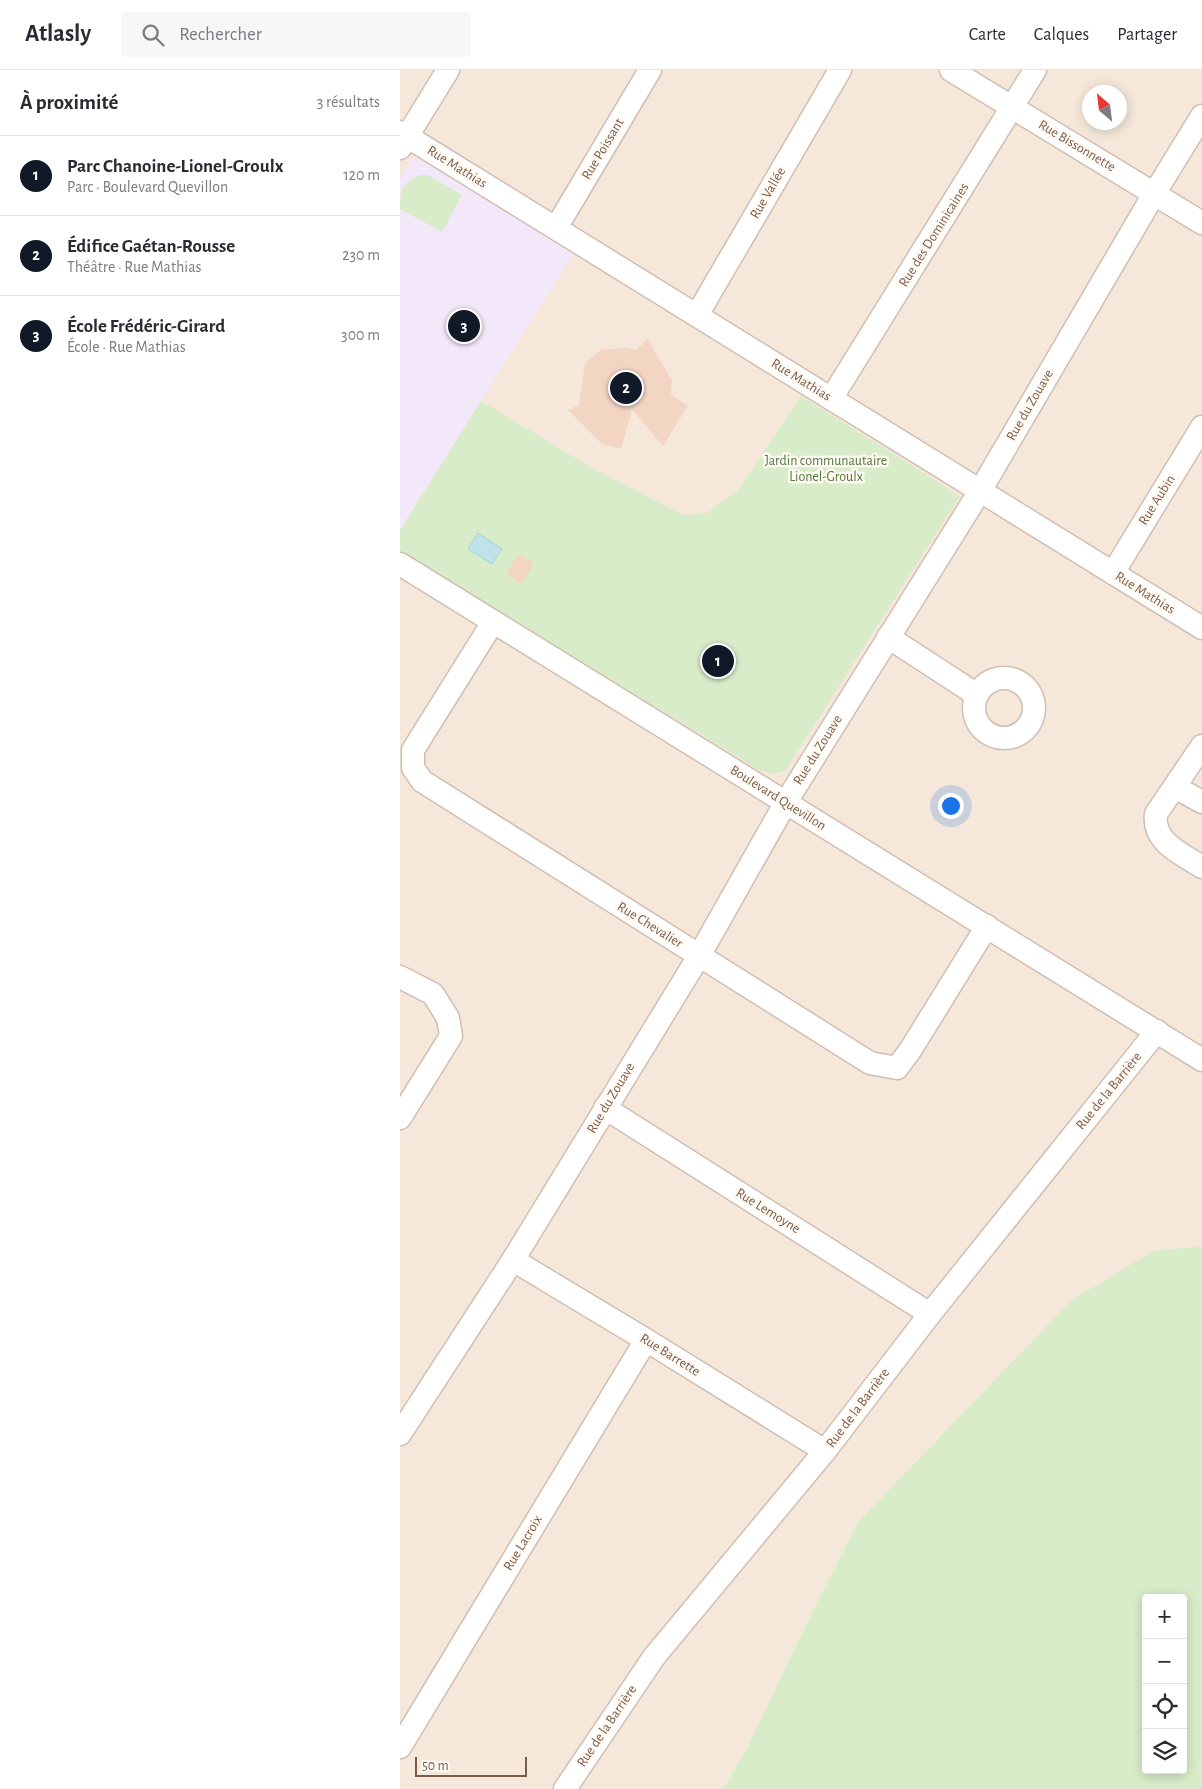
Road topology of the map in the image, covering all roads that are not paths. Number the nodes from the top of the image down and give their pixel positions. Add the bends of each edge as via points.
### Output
1 (448, 70) edge
2 (650, 70) edge
3 (840, 70) edge
4 (951, 70) edge
5 (1035, 70) edge
6 (1013, 108) junction
7 (1202, 116) edge
8 (402, 139) edge
9 (1154, 194) junction
10 (1202, 223) edge
11 (556, 228) junction
12 (696, 315) junction
13 (831, 399) junction
14 (1202, 427) edge
15 (980, 491) junction
16 (400, 564) edge
17 (1113, 573) junction
18 (493, 622) junction
19 (1202, 628) edge
20 (888, 638) junction
21 (977, 695) dead end
22 (1202, 746) edge
23 (1175, 787) junction
24 (786, 802) junction
25 (1202, 802) edge
26 (1202, 867) edge
27 (987, 926) junction
28 (699, 956) junction
29 (400, 977) edge
30 (1157, 1032) junction
31 (1202, 1060) edge
32 (606, 1108) junction
33 (400, 1118) edge
34 (513, 1260) junction
35 (930, 1314) junction
36 (646, 1340) junction
37 (400, 1434) edge
38 (825, 1451) junction
39 (400, 1747) edge
40 (565, 1789) edge

1 - 8 street
2 - 11 street, Rue Poissant
3 - 12 street, Rue Vallée
4 - 6 street, Rue Bissonnette
5 - 6 street, Rue des Dominicaines
6 - 9 street, Rue Bissonnette
6 - 13 street, Rue des Dominicaines
7 - 9 street, Rue du Zouave
8 - 11 street, Rue Mathias
9 - 10 street, Rue Bissonnette
9 - 15 street, Rue du Zouave
11 - 12 street, Rue Mathias
12 - 13 street, Rue Mathias
13 - 15 street, Rue Mathias
14 - 17 street, Rue Aubin
15 - 17 street, Rue Mathias
15 - 20 street, Rue du Zouave
16 - 18 street, Boulevard Quevillon
17 - 19 street, Rue Mathias
18 - 24 street, Boulevard Quevillon
18 - 28 street, Rue Chevalier via 413,750 413,768 422,781
20 - 21 street
20 - 24 street, Rue du Zouave
22 - 23 street
23 - 25 street
23 - 26 street via 1156,814 1157,832 1165,843
24 - 27 street, Boulevard Quevillon
24 - 28 street, Rue du Zouave
27 - 28 street, Rue Chevalier via 897,1068 870,1062
27 - 30 street, Boulevard Quevillon
28 - 32 street, Rue du Zouave
29 - 33 street via 433,994 448,1018 450,1036
30 - 31 street, Boulevard Quevillon
30 - 35 street, Rue de la Barrière
32 - 34 street, Rue du Zouave
32 - 35 street, Rue Lemoyne
34 - 36 street, Rue Barrette
34 - 37 street, Rue du Zouave
35 - 38 street, Rue de la Barrière
36 - 38 street, Rue Barrette
36 - 39 street, Rue Lacroix
38 - 40 street, Rue de la Barrière via 654,1657

